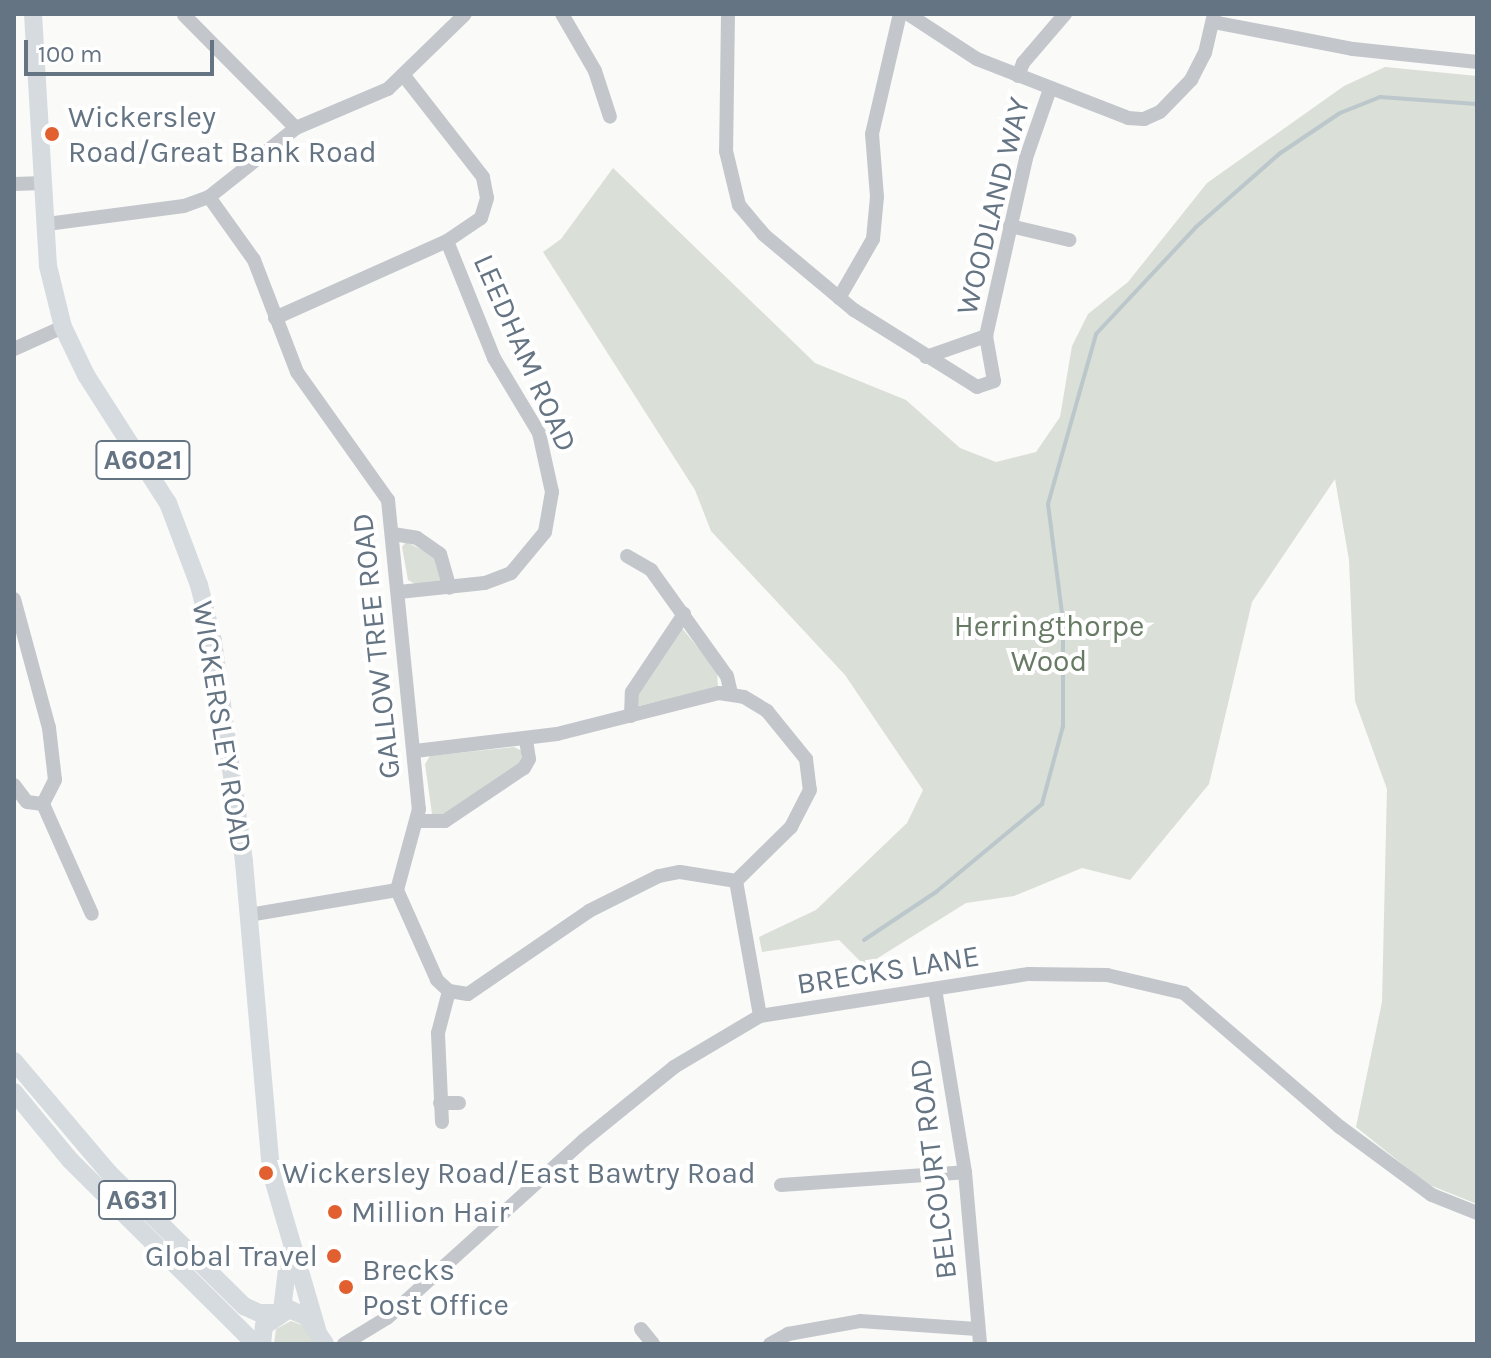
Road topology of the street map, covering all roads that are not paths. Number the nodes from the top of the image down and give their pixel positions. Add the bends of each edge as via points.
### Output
1 (33, 14) edge
2 (465, 14) edge
3 (562, 14) edge
4 (728, 14) edge
5 (900, 14) edge
6 (908, 14) edge
7 (1065, 14) edge
8 (184, 15) edge
9 (1214, 18) edge
10 (1477, 62) edge
11 (1018, 76) junction
12 (405, 77) junction
13 (1050, 89) junction
14 (610, 117) dead end
15 (296, 128) junction
16 (43, 183) junction
17 (14, 184) edge
18 (209, 197) junction
19 (47, 224) junction
20 (1010, 226) junction
21 (1069, 240) dead end
22 (447, 241) junction
23 (839, 298) junction
24 (275, 318) junction
25 (63, 327) junction
26 (986, 336) junction
27 (14, 349) edge
28 (926, 357) junction
29 (393, 534) junction
30 (627, 556) dead end
31 (450, 588) junction
32 (399, 592) junction
33 (14, 599) edge
34 (684, 614) junction
35 (731, 693) junction
36 (631, 716) junction
37 (526, 740) junction
38 (415, 751) junction
39 (14, 785) edge
40 (43, 804) junction
41 (417, 821) junction
42 (736, 881) junction
43 (397, 890) junction
44 (92, 914) dead end
45 (249, 915) junction
46 (935, 989) junction
47 (449, 991) junction
48 (760, 1016) junction
49 (14, 1061) edge
50 (14, 1092) edge
51 (440, 1103) junction
52 (459, 1103) dead end
53 (442, 1122) dead end
54 (965, 1172) junction
55 (781, 1185) dead end
56 (1477, 1213) edge
57 (285, 1234) junction
58 (280, 1312) junction
59 (641, 1329) dead end
60 (321, 1336) edge
61 (978, 1337) edge
62 (255, 1344) edge
63 (262, 1344) edge
64 (344, 1344) edge
65 (653, 1344) edge
66 (770, 1344) edge

1 - 16 main road, WICKERSLEY ROAD / A6021
2 - 12 street
3 - 14 street via 595,71
4 - 23 street, WOODLAND WAY via 726,151 732,189 763,234
5 - 23 street via 872,134 877,197 873,239
6 - 11 street via 957,48
7 - 11 street
8 - 15 street
9 - 10 street via 1353,49
9 - 13 street via 1191,80 1160,112 1144,119
11 - 13 street
12 - 15 street via 374,97
12 - 22 street, LEEDHAM ROAD via 486,188 481,218
13 - 20 street, WOODLAND WAY
15 - 18 street
16 - 17 street
16 - 19 main road, WICKERSLEY ROAD / A6021
18 - 19 street via 184,206
18 - 24 street, GALLOW TREE ROAD via 254,260
19 - 25 main road, WICKERSLEY ROAD / A6021 via 48,266
20 - 21 street
20 - 26 street, WOODLAND WAY
22 - 24 street
22 - 31 street, LEEDHAM ROAD via 494,358 539,433 552,492 545,532 526,560 498,579
23 - 28 street, WOODLAND WAY
24 - 29 street, GALLOW TREE ROAD via 297,372 383,490
25 - 27 street
25 - 45 main road, WICKERSLEY ROAD / A6021 via 86,375 168,503 199,585 223,696
26 - 28 street, WOODLAND WAY
26 - 28 street, WOODLAND WAY via 995,374 991,386 977,387
29 - 31 street via 417,538 440,554
29 - 32 street, GALLOW TREE ROAD
30 - 34 street via 645,563
31 - 32 street, LEEDHAM ROAD
32 - 38 street, GALLOW TREE ROAD
33 - 40 street via 49,728 55,780
34 - 35 street via 727,676
34 - 36 street via 632,692
35 - 36 street
35 - 42 street via 767,711 793,739 810,774 807,804 800,816
36 - 37 street
37 - 38 street
37 - 41 street via 529,759 524,768 445,821
38 - 41 street, GALLOW TREE ROAD
39 - 40 street via 27,802
40 - 44 street
41 - 43 street, GALLOW TREE ROAD
42 - 47 street via 680,872 659,876 589,911 476,991
42 - 48 street
43 - 45 street
43 - 47 street via 437,980
45 - 57 main road, WICKERSLEY ROAD / A6021 via 269,1157
46 - 48 street, BRECKS LANE
46 - 54 street, BELCOURT ROAD
46 - 56 street, BRECKS LANE via 1067,973 1134,979 1184,993 1340,1127 1432,1195
47 - 51 street via 438,1033
48 - 64 street, BRECKS LANE via 674,1067 584,1140 387,1318
49 - 58 main road, A631 via 109,1173 244,1306 259,1313
50 - 62 main road, A631 via 80,1170
51 - 52 street
51 - 53 street
54 - 55 street
54 - 61 street, BELCOURT ROAD
57 - 58 main road, WICKERSLEY ROAD / A6021 via 289,1284
57 - 60 main road, WICKERSLEY ROAD / A6021
58 - 60 main road, A631 via 299,1312
58 - 63 main road, WICKERSLEY ROAD via 264,1326
59 - 65 street
61 - 66 street via 860,1321 788,1334

